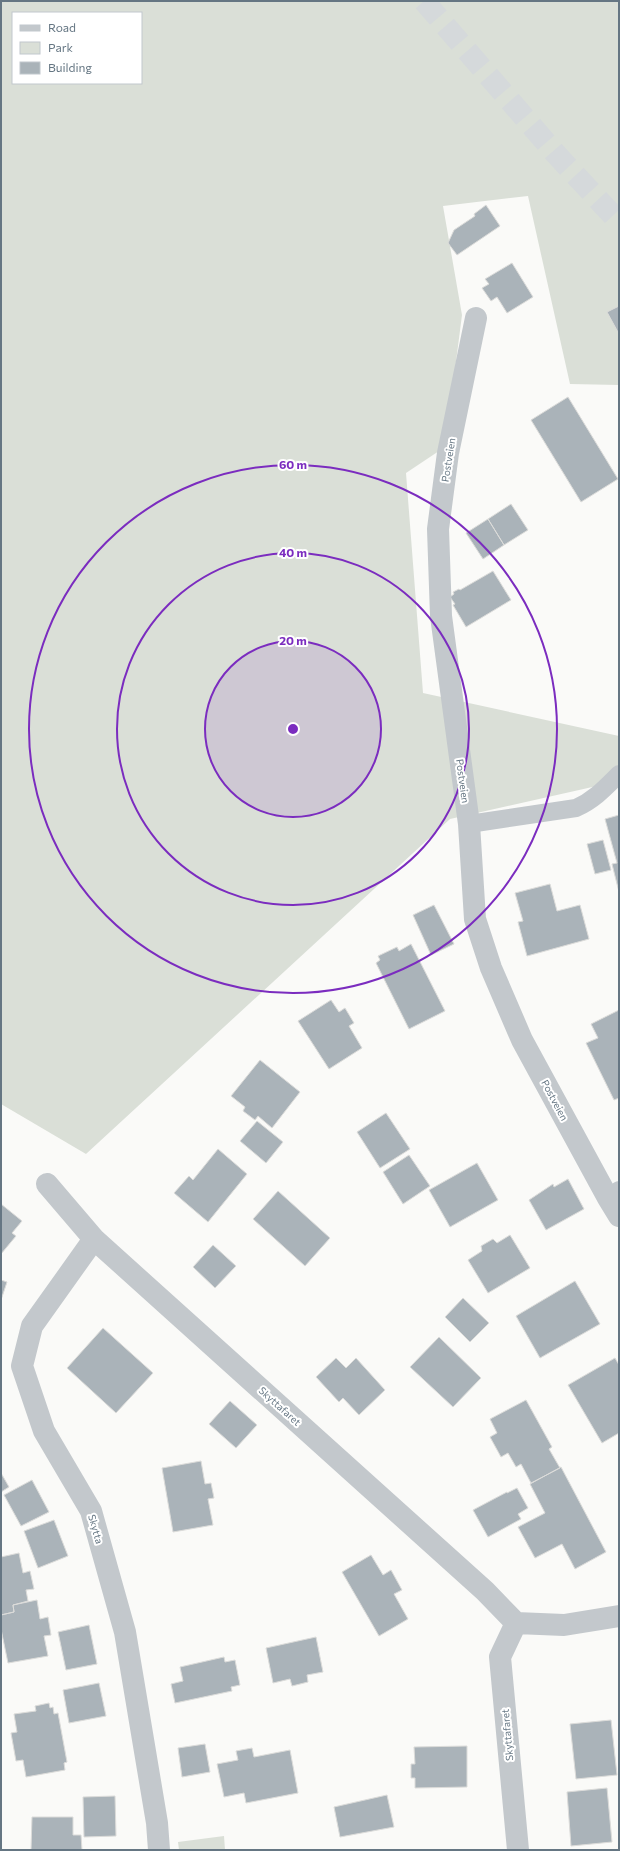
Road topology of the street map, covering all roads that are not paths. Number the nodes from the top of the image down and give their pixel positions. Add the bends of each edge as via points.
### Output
1 (476, 318) dead end
2 (619, 774) edge
3 (469, 824) junction
4 (48, 1184) dead end
5 (615, 1201) edge
6 (94, 1239) junction
7 (619, 1616) edge
8 (516, 1623) junction
9 (159, 1850) edge
10 (518, 1850) edge

1 - 3 street, Postveien via 448,453 438,529 441,616
2 - 3 lane via 589,802 576,808
3 - 5 street, Postveien via 475,919 491,968 522,1040
4 - 6 street, Skyttafaret
6 - 8 street, Skyttafaret via 485,1591
6 - 9 street, Skytta via 32,1326 22,1366 44,1431 91,1511 125,1632 157,1823
7 - 8 street via 564,1625
8 - 10 street, Skyttafaret via 500,1657

